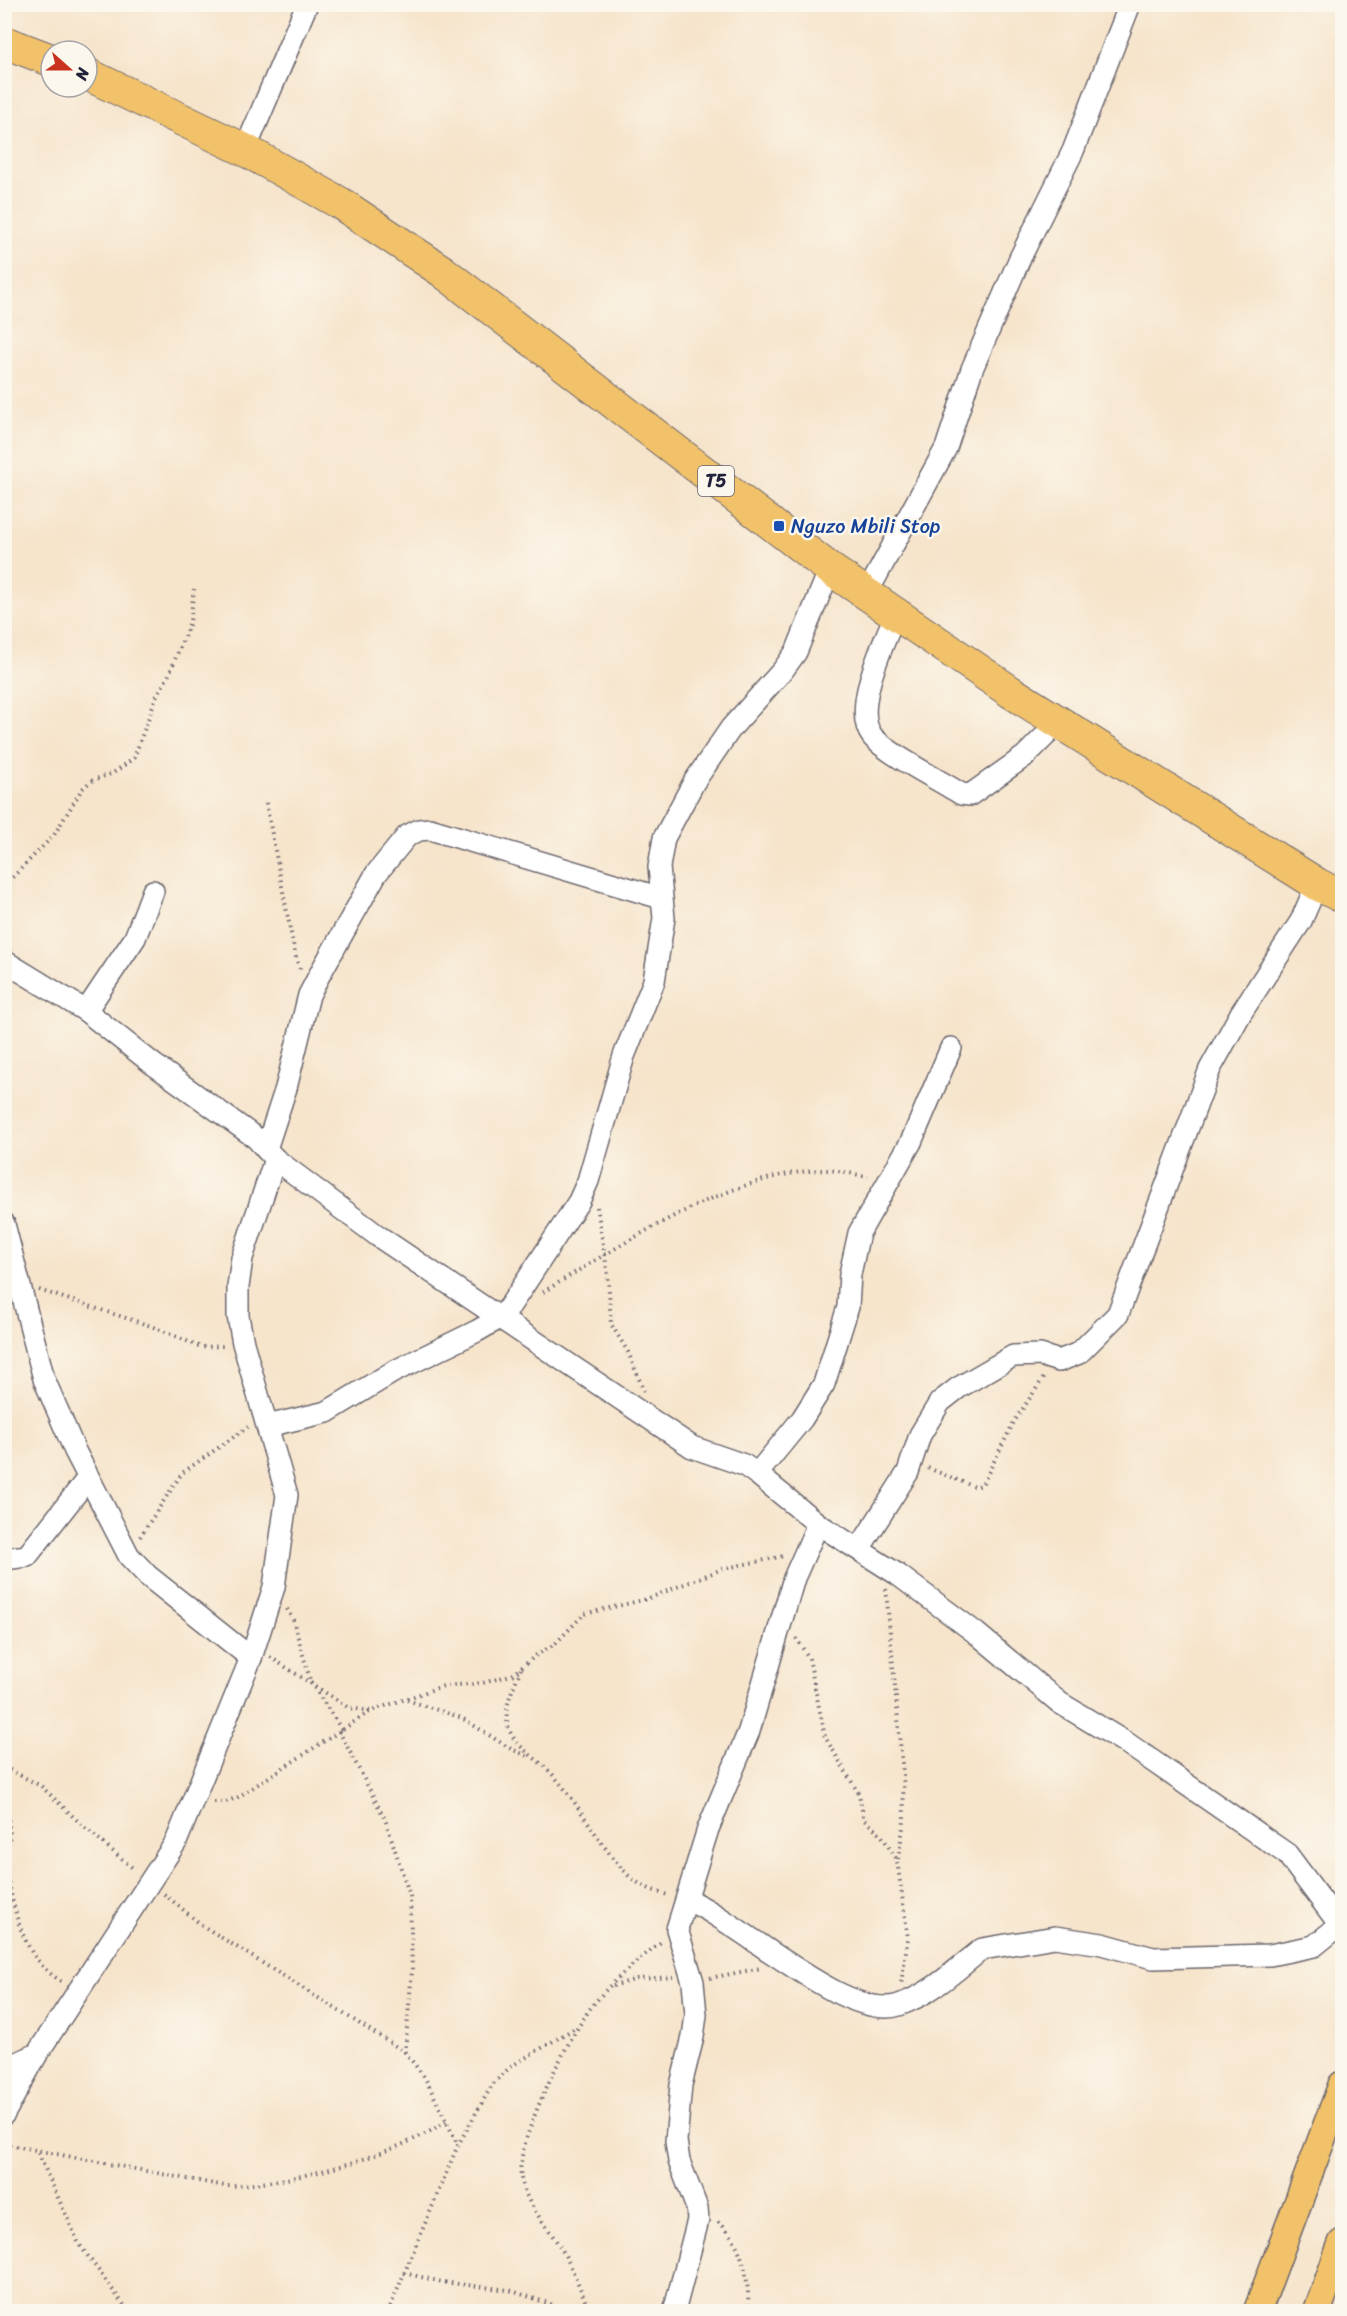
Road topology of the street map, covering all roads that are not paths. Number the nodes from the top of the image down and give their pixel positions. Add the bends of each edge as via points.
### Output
1 (307, 4) edge
2 (1130, 4) edge
3 (4, 42) edge
4 (39, 55) edge
5 (99, 80) edge
6 (245, 150) junction
7 (830, 569) junction
8 (867, 593) junction
9 (896, 613) junction
10 (1059, 722) junction
11 (153, 891) dead end
12 (1330, 891) edge
13 (661, 898) junction
14 (4, 961) edge
15 (86, 1011) junction
16 (951, 1048) dead end
17 (271, 1154) junction
18 (4, 1224) edge
19 (501, 1317) junction
20 (266, 1422) junction
21 (757, 1474) junction
22 (88, 1478) junction
23 (818, 1524) junction
24 (859, 1549) junction
25 (4, 1559) edge
26 (253, 1653) junction
27 (687, 1900) junction
28 (37, 2054) junction
29 (4, 2069) edge
30 (1342, 2085) edge
31 (5, 2112) edge
32 (1342, 2243) edge
33 (674, 2312) edge
34 (1257, 2312) edge
35 (1317, 2312) edge

1 - 6 street
2 - 8 street via 1073,151 1020,258 972,369 945,448
3 - 4 highway
5 - 6 highway, T5
6 - 7 highway, T5 via 340,203 442,271
7 - 8 highway, T5
7 - 13 street via 796,652 731,728 694,782 664,838 659,867
8 - 9 highway, T5
9 - 10 highway, T5
9 - 10 street via 869,680 865,720 871,736 884,747 961,795 970,795 1025,756
10 - 12 highway, T5
11 - 15 street via 135,938
12 - 24 street via 1301,921 1210,1069 1118,1314 1079,1353 1059,1361 1040,1355 1013,1356 940,1402 920,1435 912,1463
13 - 17 street via 445,833 419,830 407,836 376,874 309,995
13 - 19 street via 664,918 659,959 624,1056 588,1181 579,1201
14 - 15 street
15 - 17 street via 256,1138
16 - 21 street via 911,1142 864,1221 854,1248 848,1307 824,1384
17 - 19 street via 378,1236
17 - 20 street via 242,1258 238,1287 243,1343
18 - 22 street via 36,1356
19 - 20 street via 393,1372 327,1412
19 - 21 street via 692,1447 744,1465
20 - 26 street via 287,1495 274,1587
21 - 23 street
22 - 25 street via 27,1556
22 - 26 street via 129,1556 148,1576
23 - 24 street
23 - 27 street via 782,1616 749,1731 708,1829
24 - 27 street via 976,1633 1060,1703 1128,1744 1287,1854 1340,1925 1314,1946 1270,1955 1153,1958 1102,1944 1055,1937 1002,1944 982,1949 937,1985 898,2006 883,2008 865,2005 785,1963 710,1911
26 - 28 street via 176,1842
27 - 33 street via 677,1929 693,1982 696,2015 681,2085 676,2141 679,2161 698,2208 696,2233
28 - 29 street
28 - 31 street
30 - 34 main road
32 - 35 main road

